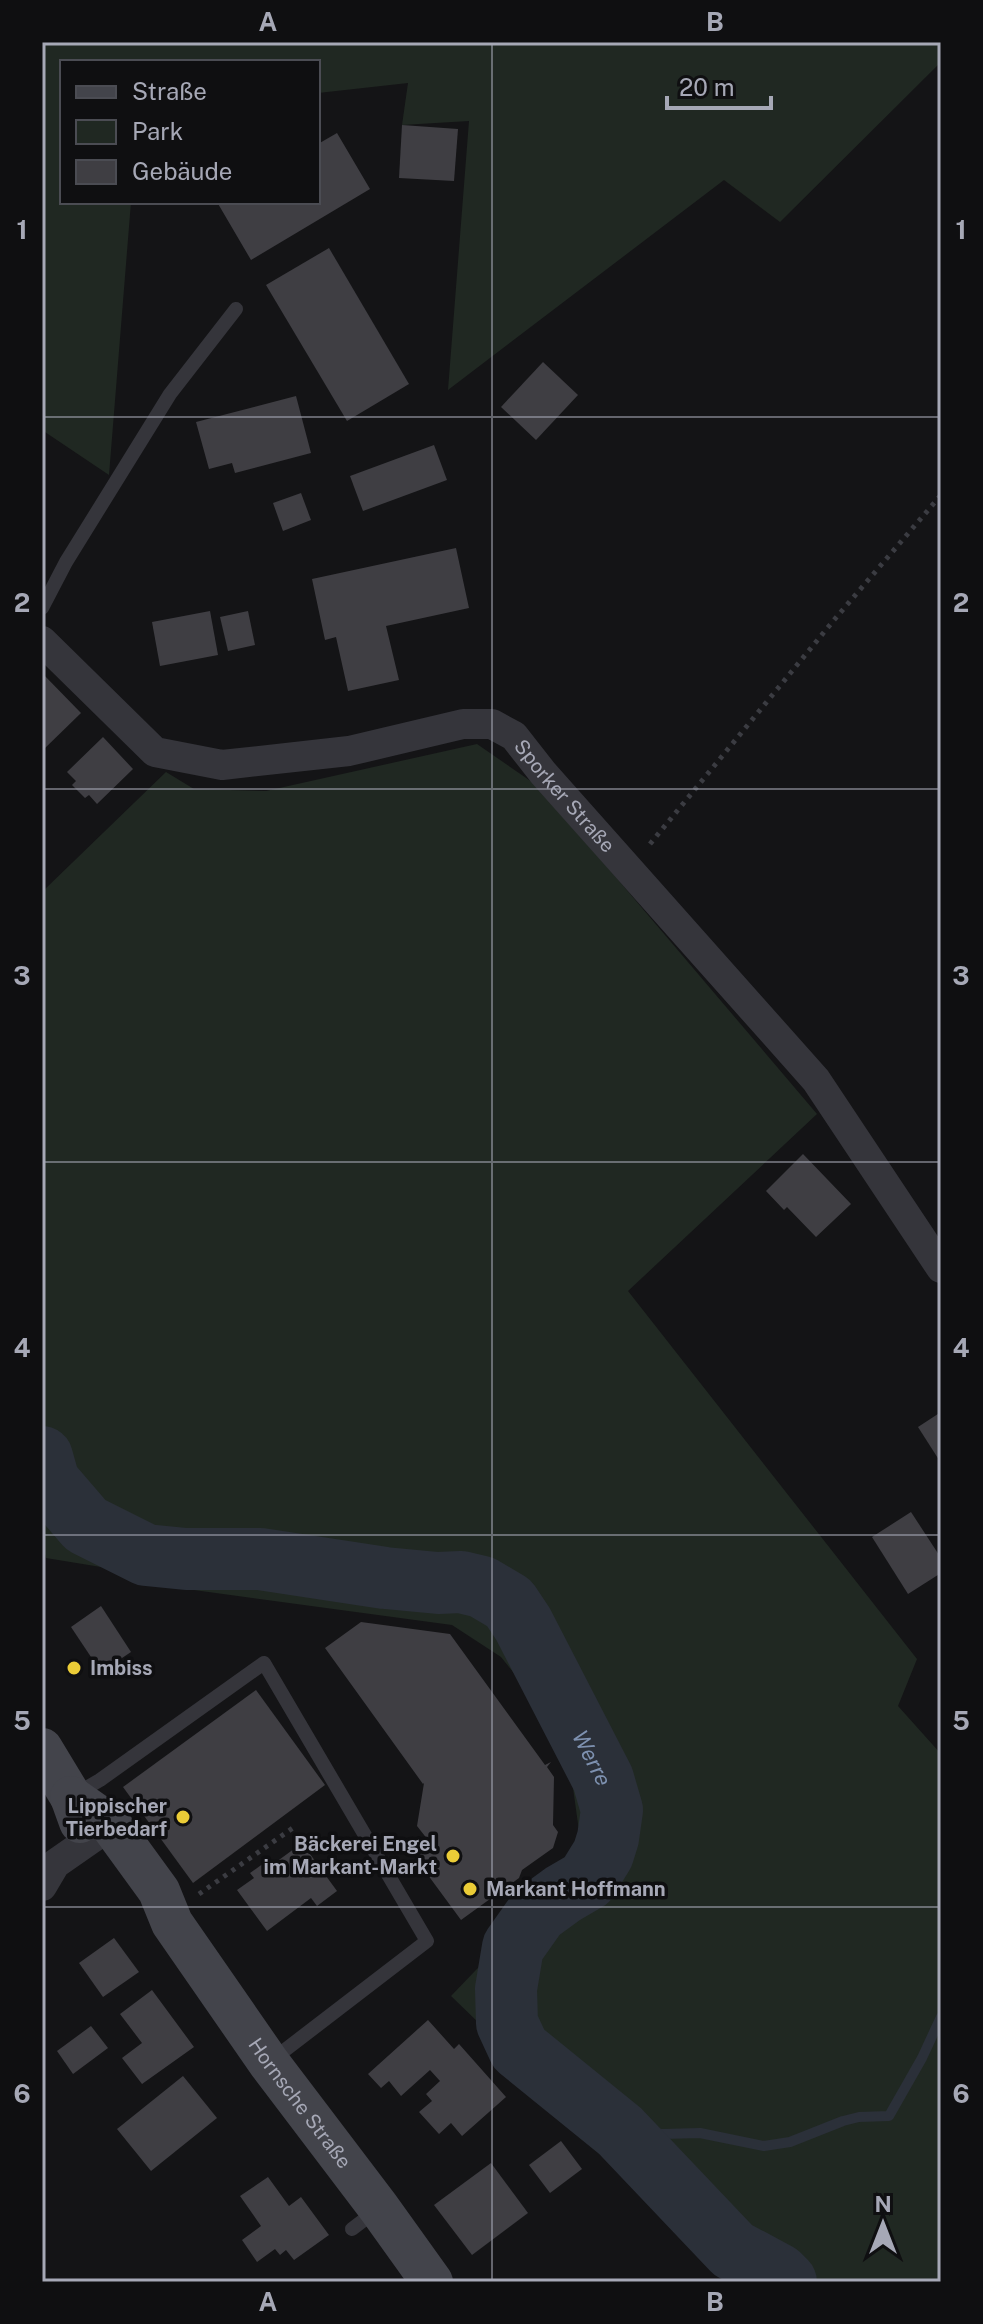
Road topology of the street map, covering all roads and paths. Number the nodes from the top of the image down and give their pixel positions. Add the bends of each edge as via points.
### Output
1 (236, 309) dead end
2 (941, 495) edge
3 (42, 608) edge
4 (42, 641) edge
5 (629, 869) junction
6 (941, 1268) edge
7 (42, 1749) edge
8 (71, 1797) junction
9 (297, 1825) dead end
10 (98, 1833) junction
11 (42, 1886) edge
12 (181, 1912) junction
13 (269, 2063) junction
14 (432, 2282) edge

1 - 3 lane via 170,394
2 - 5 path
4 - 5 street, Sporker Straße via 155,752 222,765 349,751 463,724 492,724 514,736
5 - 6 street, Sporker Straße via 816,1080
7 - 8 main road, Hornsche Straße
8 - 10 main road, Hornsche Straße
8 - 13 lane via 264,1663 427,1941
9 - 12 path
10 - 11 street via 55,1864
10 - 12 main road, Hornsche Straße
12 - 13 main road, Hornsche Straße
13 - 14 main road, Hornsche Straße

